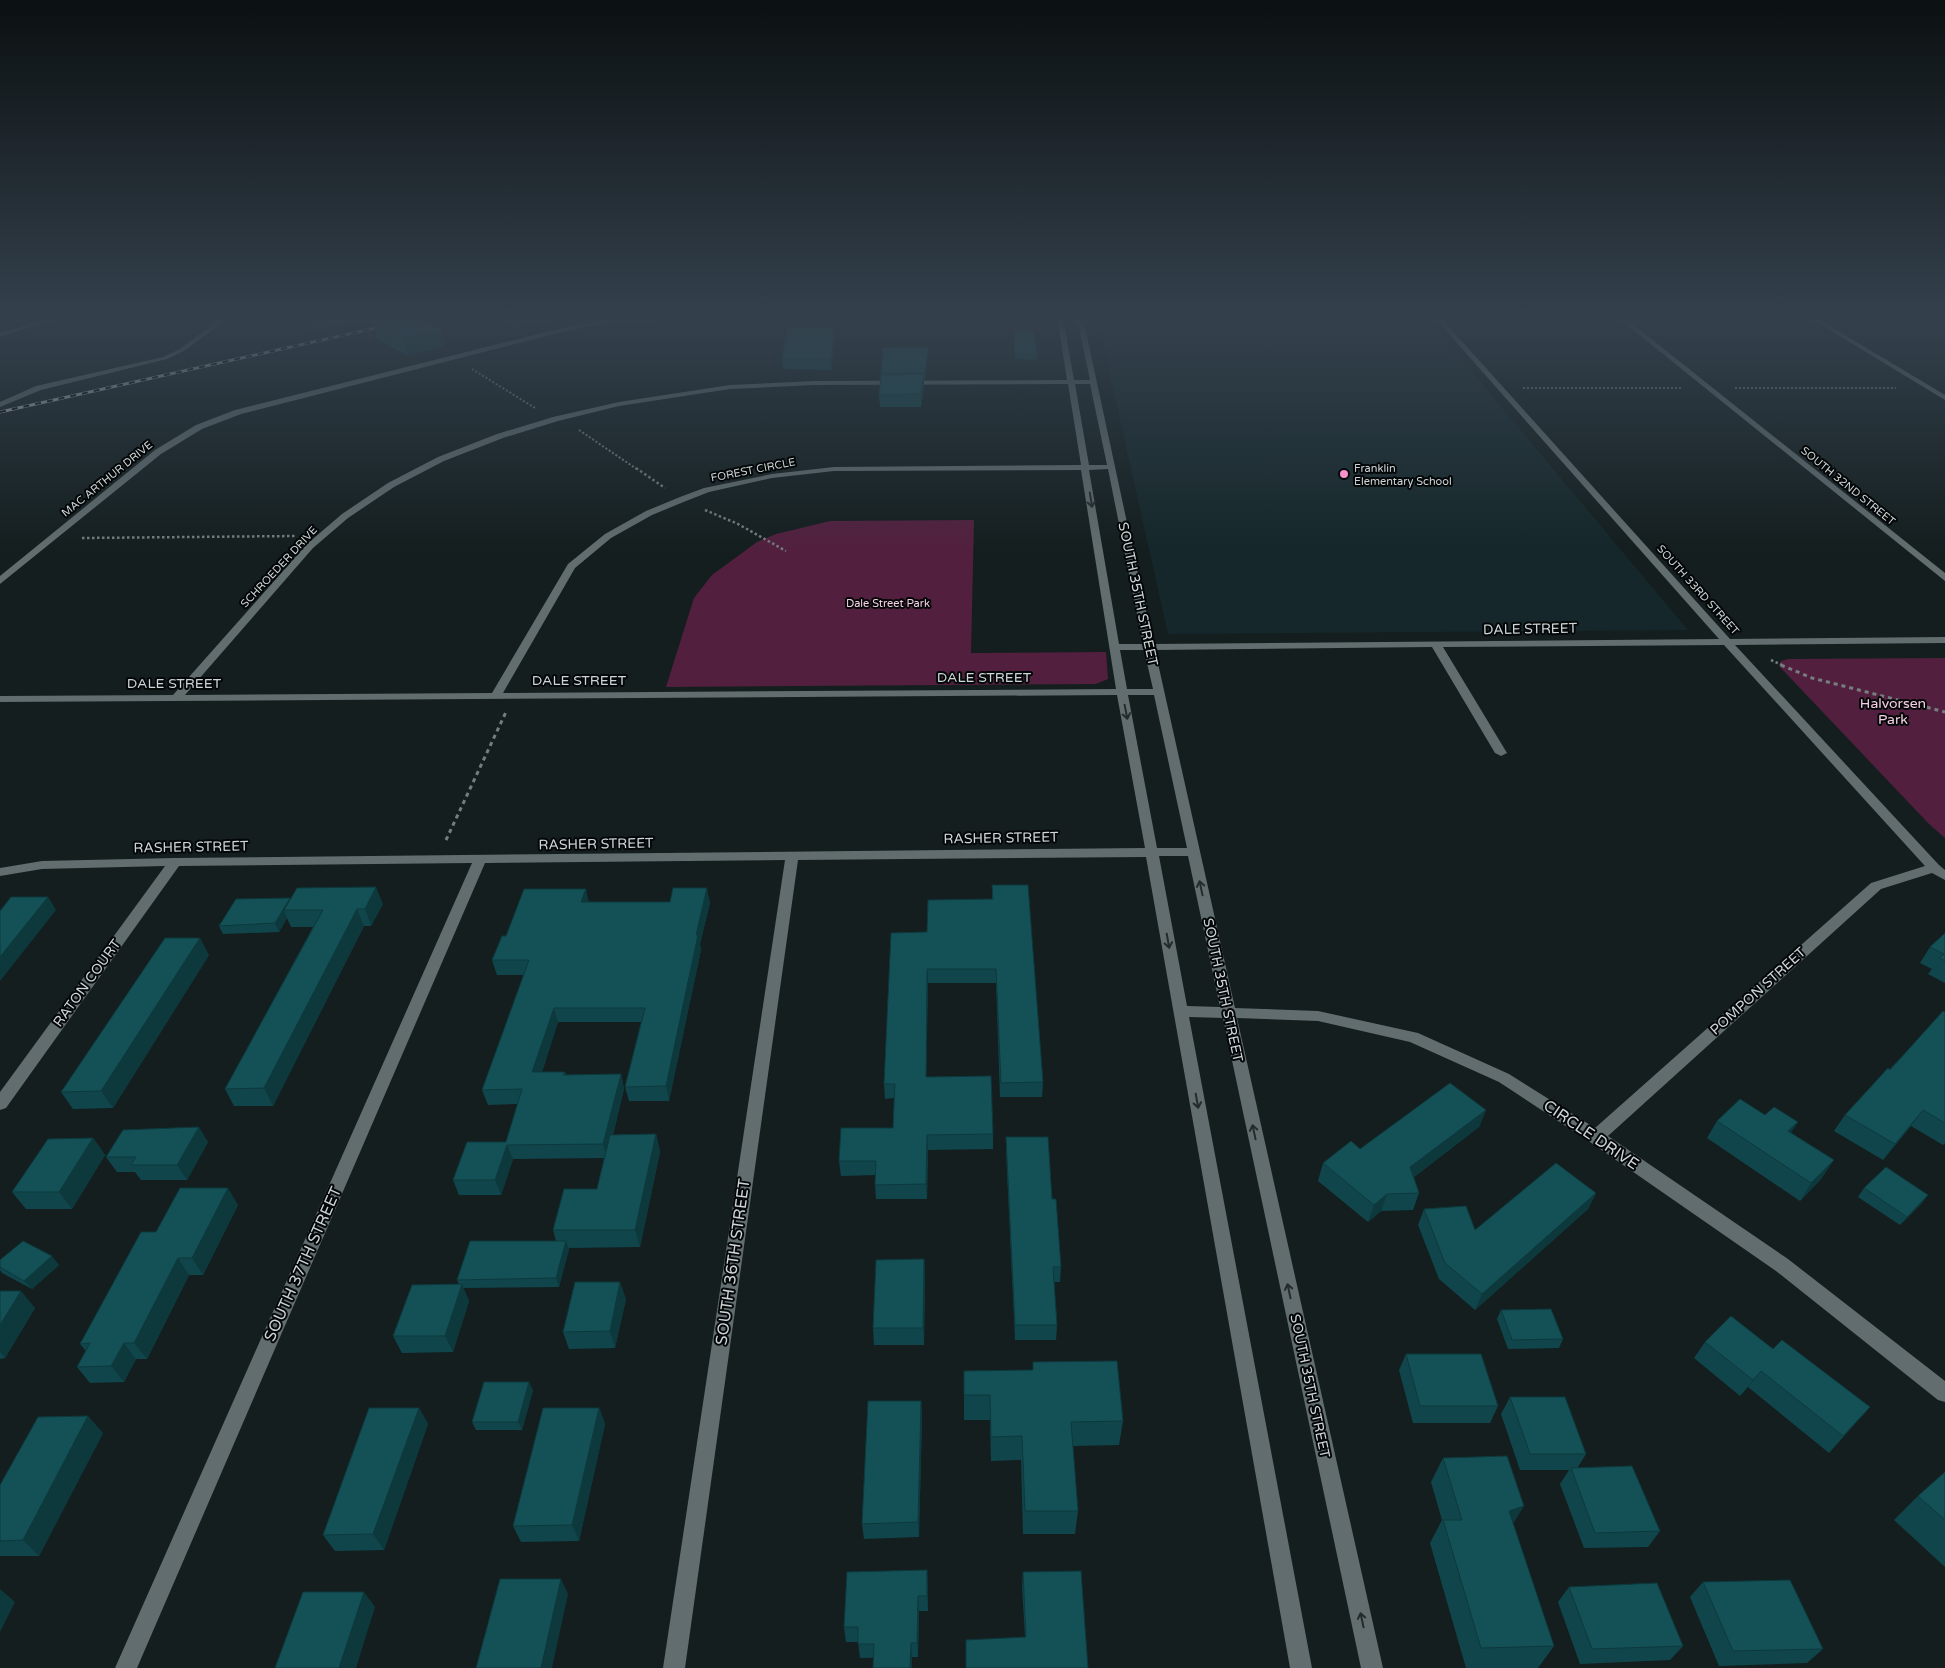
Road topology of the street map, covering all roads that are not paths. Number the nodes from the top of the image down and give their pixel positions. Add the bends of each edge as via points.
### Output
1 (23, 395) edge
2 (306, 395) edge
3 (669, 395) edge
4 (1073, 395) edge
5 (1096, 395) edge
6 (1506, 395) edge
7 (1717, 395) edge
8 (0, 405) edge
9 (1111, 466) junction
10 (1085, 467) junction
11 (1945, 578) edge
12 (0, 581) edge
13 (1945, 640) edge
14 (1726, 641) junction
15 (1436, 645) junction
16 (1115, 647) junction
17 (1149, 647) junction
18 (1122, 691) junction
19 (1159, 692) junction
20 (496, 696) junction
21 (0, 698) edge
22 (176, 698) junction
23 (1501, 753) dead end
24 (1152, 851) junction
25 (1194, 852) junction
26 (792, 856) junction
27 (480, 860) junction
28 (175, 862) junction
29 (0, 872) edge
30 (1939, 872) edge
31 (1181, 1011) junction
32 (1228, 1012) junction
33 (0, 1104) edge
34 (1596, 1137) junction
35 (1945, 1393) edge
36 (126, 1668) edge
37 (674, 1668) edge
38 (1301, 1668) edge
39 (1372, 1668) edge

1 - 8 street
2 - 12 street, MAC ARTHUR DRIVE via 238,412 206,424 158,452
3 - 22 street, SCHROEDER DRIVE via 556,419 500,436 391,485 345,516 310,546
4 - 10 street, SOUTH 35TH STREET
5 - 9 street, SOUTH 35TH STREET
6 - 14 street, SOUTH 33RD STREET
7 - 11 street, SOUTH 32ND STREET
9 - 10 street, FOREST CIRCLE
9 - 17 street, SOUTH 35TH STREET
10 -> 16 street, SOUTH 35TH STREET
10 - 20 street, FOREST CIRCLE via 834,469 772,476 707,490 649,512 608,536 571,566
13 - 14 street, DALE STREET
14 - 15 street, DALE STREET
14 - 30 street, SOUTH 33RD STREET
15 - 17 street, DALE STREET
15 - 23 street
16 - 17 street, DALE STREET
16 - 18 street, SOUTH 35TH STREET
17 - 19 street, SOUTH 35TH STREET
18 - 19 street, DALE STREET
18 - 20 street, DALE STREET
18 -> 24 street, SOUTH 35TH STREET
19 - 25 street, SOUTH 35TH STREET
20 - 22 street, DALE STREET
21 - 22 street, DALE STREET
24 - 25 street, RASHER STREET
24 - 26 street, RASHER STREET
24 -> 31 street, SOUTH 35TH STREET
32 -> 25 street, SOUTH 35TH STREET
26 - 27 street, RASHER STREET
26 - 37 street, SOUTH 36TH STREET
27 - 28 street, RASHER STREET
27 - 36 street, SOUTH 37TH STREET
28 - 29 street, RASHER STREET via 42,865
28 - 33 street, RATON COURT
30 - 34 street, POMPON STREET via 1876,886
31 - 32 street, CIRCLE DRIVE
31 -> 38 street, SOUTH 35TH STREET
32 - 34 street, CIRCLE DRIVE via 1318,1016 1413,1037 1504,1078
39 -> 32 street, SOUTH 35TH STREET
34 - 35 street, CIRCLE DRIVE via 1782,1266

